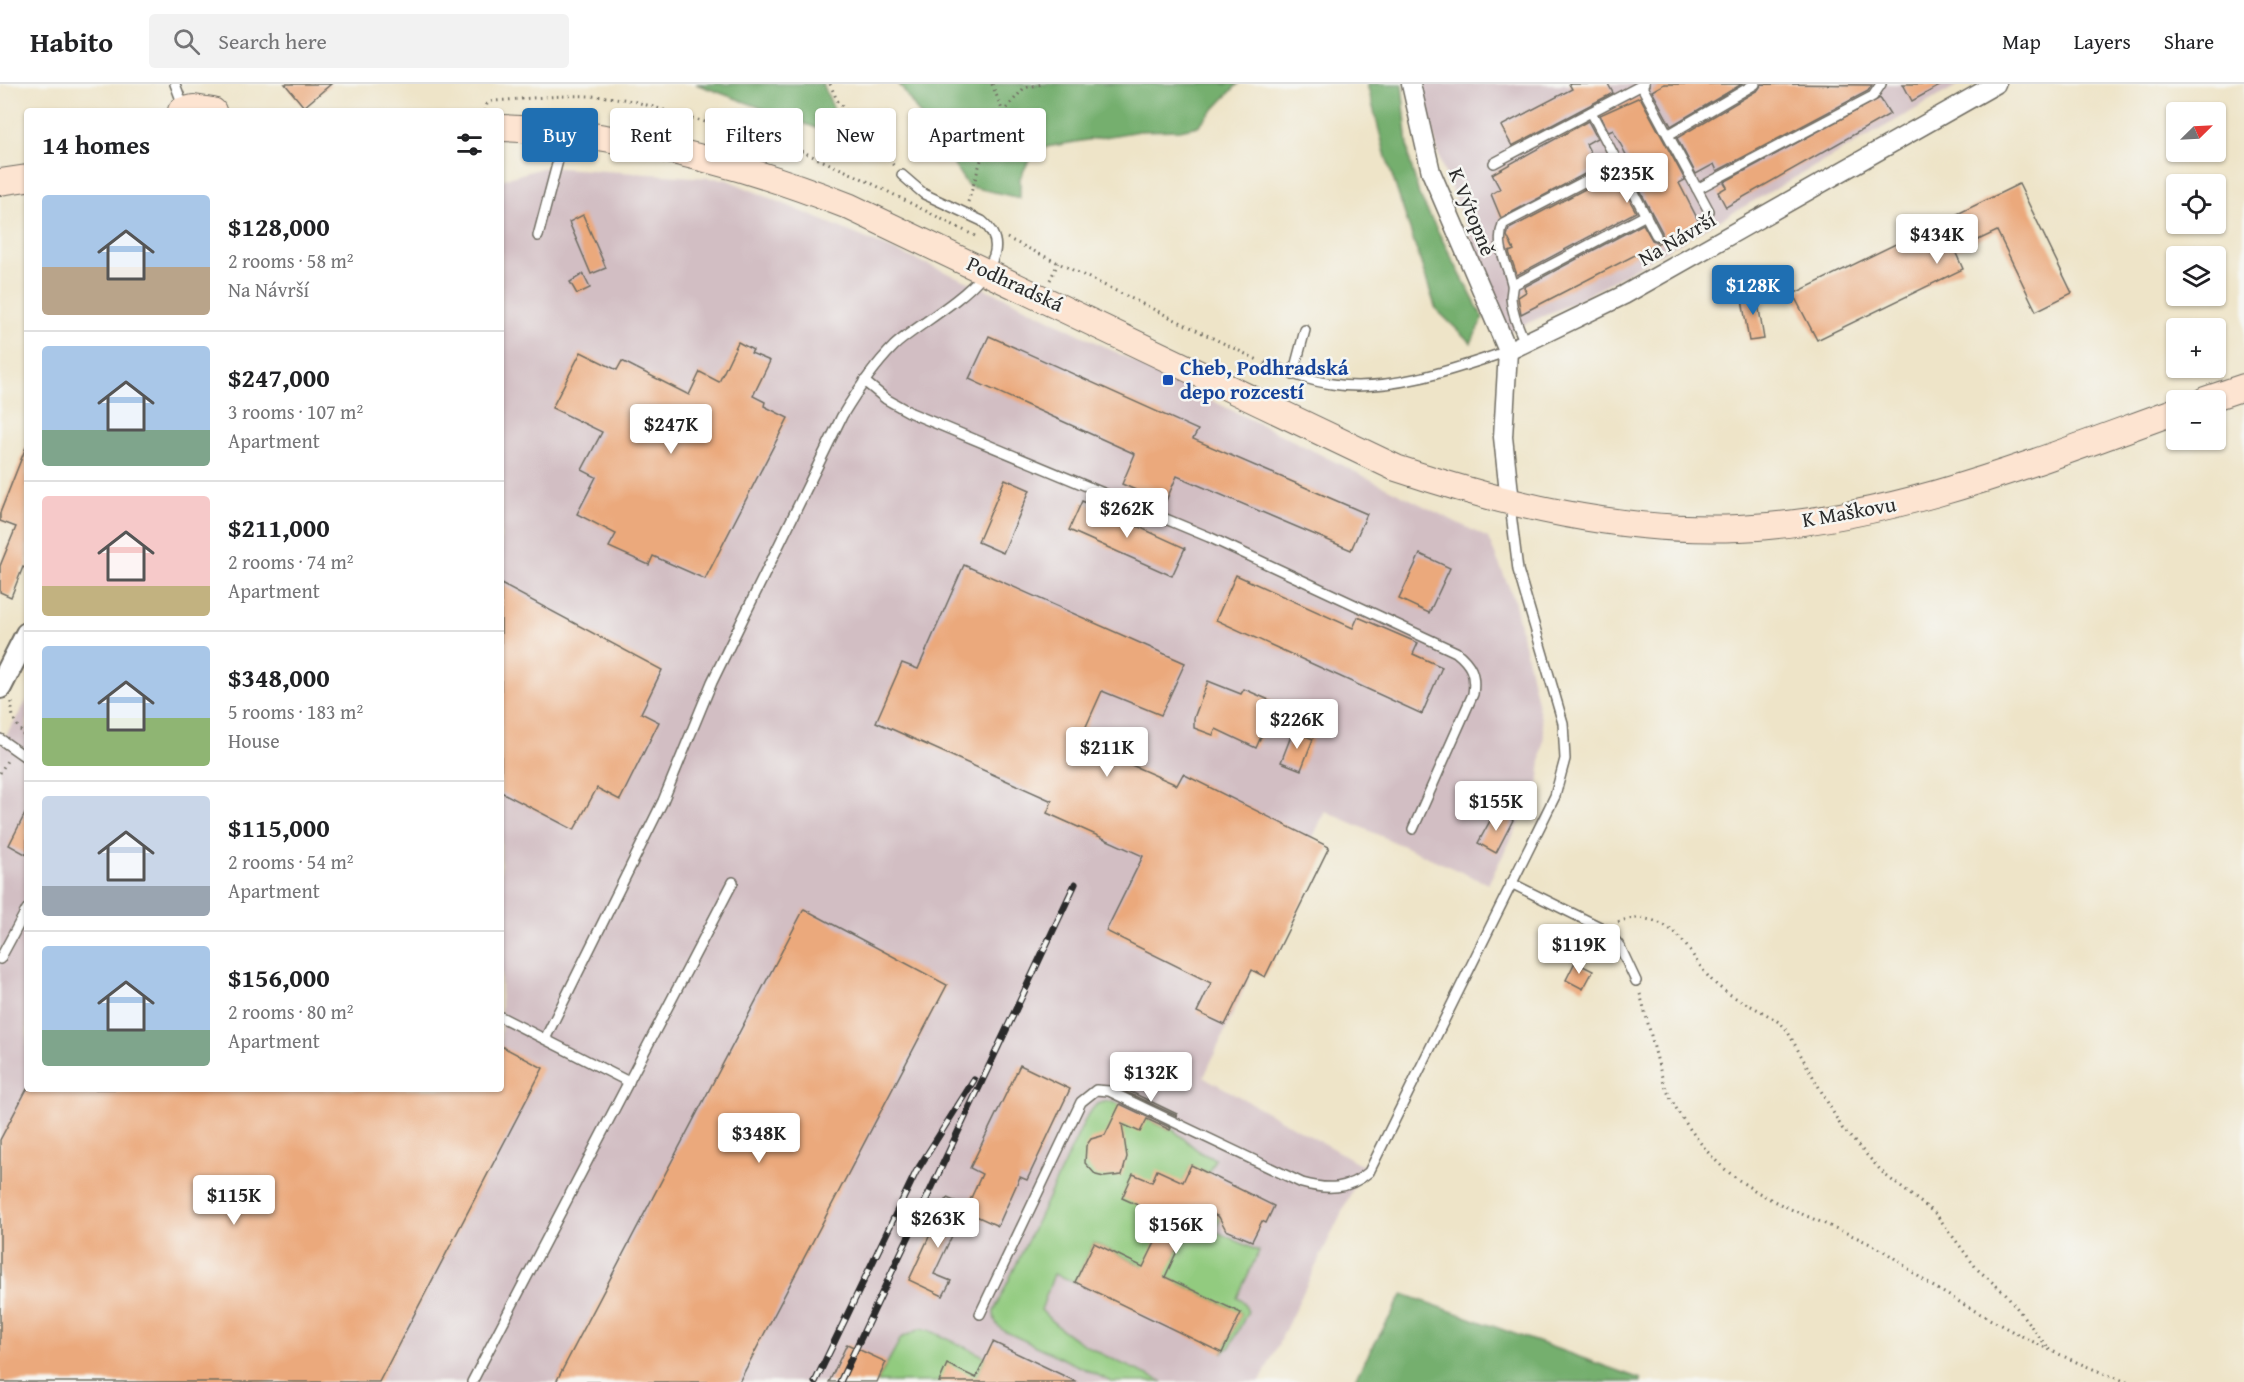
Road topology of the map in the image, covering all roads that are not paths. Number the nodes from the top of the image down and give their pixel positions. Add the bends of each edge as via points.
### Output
1 (175, 84) edge
2 (1411, 84) edge
3 (1755, 84) edge
4 (1881, 84) edge
5 (1996, 84) edge
6 (1642, 85) edge
7 (1624, 88) edge
8 (182, 108) edge
9 (1591, 112) junction
10 (504, 128) edge
11 (522, 129) edge
12 (1668, 135) junction
13 (598, 137) edge
14 (558, 162) edge
15 (1494, 163) dead end
16 (1618, 164) junction
17 (902, 175) road end
18 (24, 178) edge
19 (0, 182) edge
20 (1697, 189) junction
21 (1709, 212) dead end
22 (1646, 215) junction
23 (1656, 235) dead end
24 (538, 236) dead end
25 (988, 272) junction
26 (1513, 285) junction
27 (1305, 330) dead end
28 (1525, 343) junction
29 (1508, 351) junction
30 (1270, 366) road end
31 (1293, 375) junction
32 (864, 381) junction
33 (2244, 387) edge
34 (2226, 393) edge
35 (2166, 414) edge
36 (1510, 502) junction
37 (24, 643) edge
38 (6, 694) edge
39 (0, 739) edge
40 (24, 756) edge
41 (1413, 829) dead end
42 (733, 882) dead end
43 (1511, 883) junction
44 (24, 915) edge
45 (0, 959) edge
46 (1636, 981) road end
47 (504, 1019) edge
48 (545, 1040) junction
49 (629, 1082) junction
50 (980, 1314) dead end
51 (472, 1382) edge

1 - 8 lane
2 - 29 street, K Výtopně via 1431,172
3 - 12 lane
4 - 20 lane via 1873,96
5 - 28 street, Na Návrší via 1624,295
6 - 7 lane
6 - 12 lane
7 - 9 lane
9 - 15 lane
9 - 16 lane
10 - 11 main road, Podhradská
12 - 20 lane
13 - 25 main road, Podhradská via 689,153 793,184
14 - 24 lane
16 - 22 lane
16 - 26 lane via 1503,224 1499,235 1502,260
17 - 25 lane via 924,194 982,221 995,237
18 - 19 main road
20 - 21 lane
22 - 23 lane
22 - 26 lane
25 - 32 lane via 896,344
25 - 36 main road, Podhradská via 1346,447 1396,468
26 - 28 lane via 1515,319
27 - 31 lane
28 - 29 street, Na Návrší
29 - 31 lane via 1444,372 1387,383 1333,385
29 - 36 street via 1503,437
30 - 31 lane
32 - 41 lane via 911,413 1209,537 1456,652 1469,663 1475,678 1473,694
32 - 48 lane via 842,416 712,682 663,801
33 - 34 main road
35 - 36 main road, K Maškovu via 1936,495 1837,516 1740,528 1684,528 1594,520
36 - 43 lane via 1518,570 1563,723 1565,759 1555,796
37 - 38 street
39 - 40 lane
42 - 49 lane
43 - 46 lane via 1608,931
43 - 50 lane via 1369,1172 1358,1181 1325,1189 1302,1183 1109,1091 1096,1090 1081,1102
44 - 45 lane
47 - 48 lane
48 - 49 lane
49 - 51 lane

